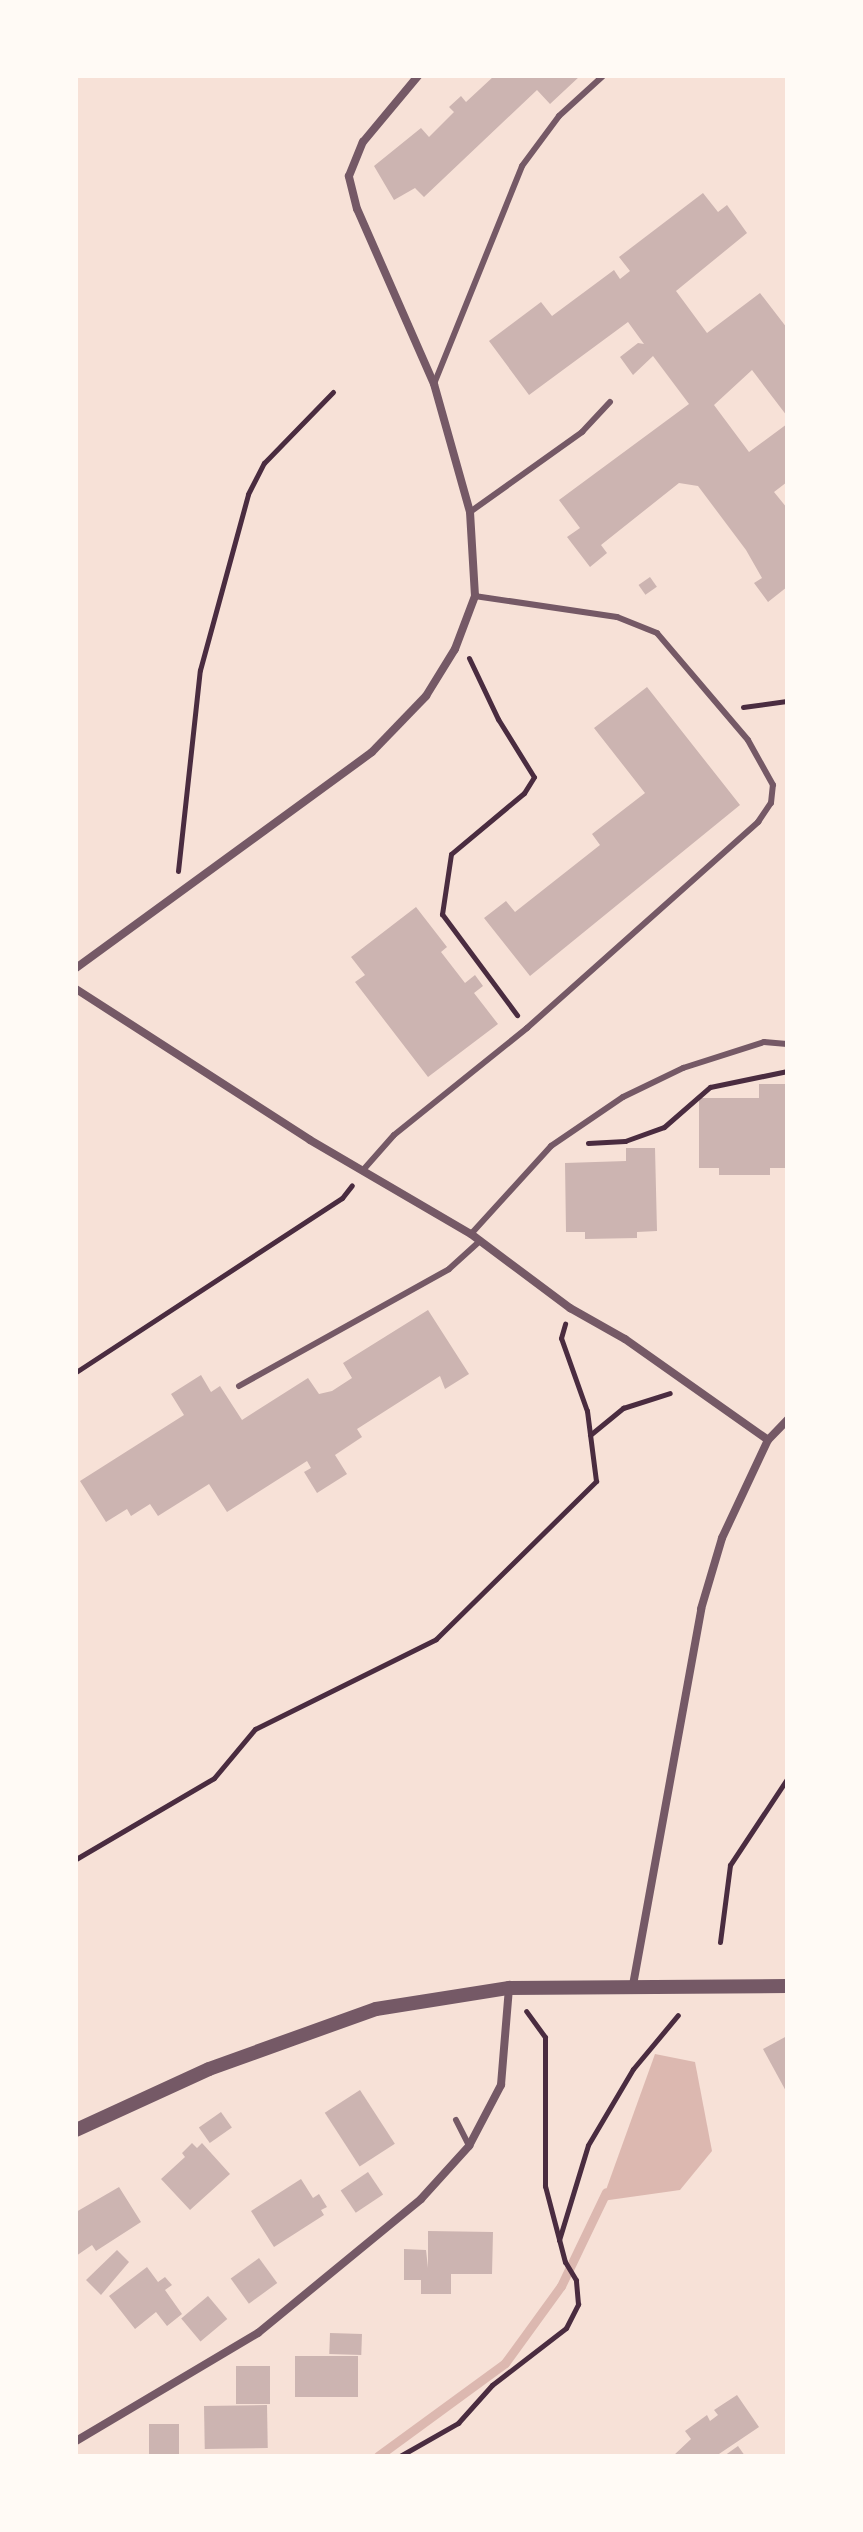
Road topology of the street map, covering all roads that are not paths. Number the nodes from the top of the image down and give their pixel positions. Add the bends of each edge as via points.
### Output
1 (418, 76) edge
2 (603, 76) edge
3 (434, 384) junction
4 (610, 402) dead end
5 (470, 512) junction
6 (475, 596) junction
7 (76, 968) edge
8 (76, 989) edge
9 (787, 1044) edge
10 (364, 1169) junction
11 (471, 1234) junction
12 (480, 1241) junction
13 (239, 1386) dead end
14 (787, 1420) edge
15 (768, 1440) junction
16 (633, 1985) junction
17 (787, 1986) edge
18 (509, 1988) junction
19 (456, 2120) dead end
20 (76, 2130) edge
21 (469, 2146) junction
22 (76, 2441) edge

1 - 3 street via 363,142 349,176 357,209
2 - 3 lane via 559,116 522,166
3 - 5 street
4 - 5 lane via 582,432
5 - 6 street
6 - 7 street via 455,649 426,696 372,752
6 - 10 lane via 617,617 657,633 748,740 773,785 771,803 758,822 527,1028 394,1135
8 - 10 street via 310,1140
9 - 11 lane via 764,1042 683,1068 623,1097 551,1146
10 - 11 street
11 - 12 street
12 - 13 lane via 449,1269
12 - 15 street
14 - 15 street
15 - 16 street via 722,1538 701,1609
16 - 17 street
16 - 18 street
18 - 20 street via 376,2009 302,2032
18 - 21 street via 501,2085
19 - 21 lane
21 - 22 street via 399,2218 258,2333

